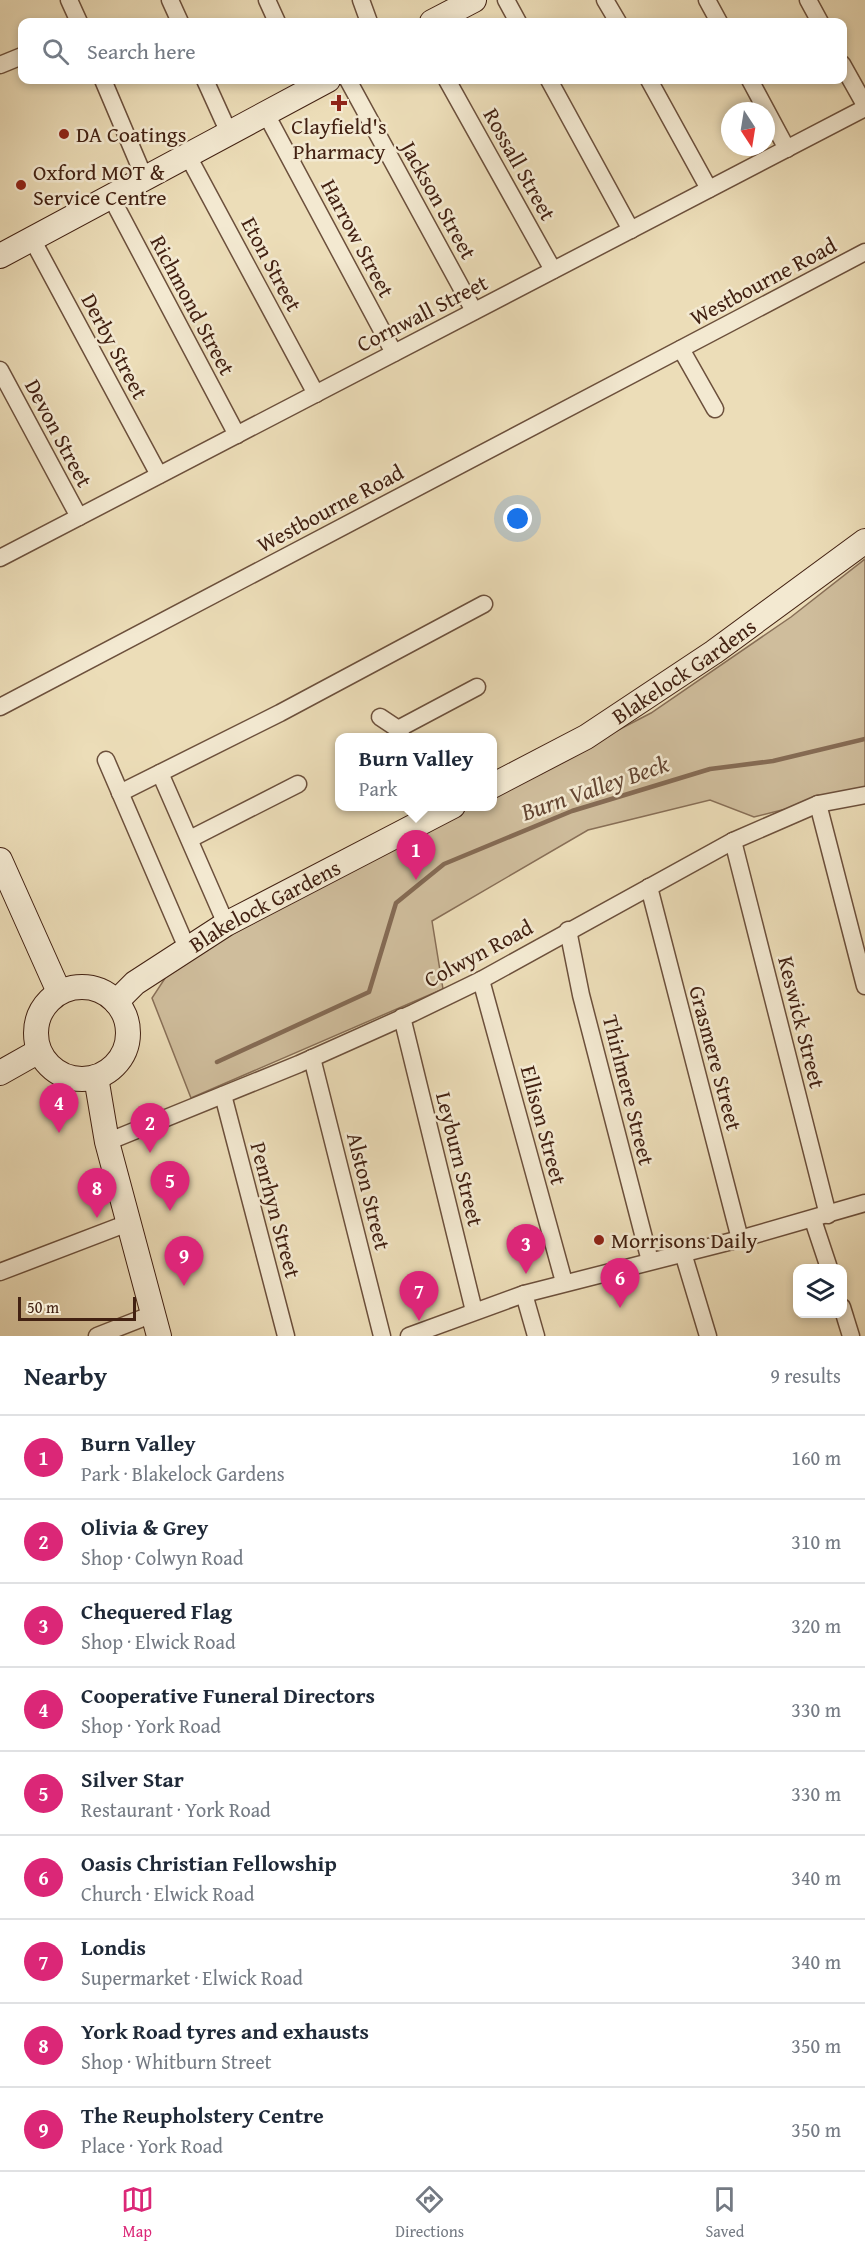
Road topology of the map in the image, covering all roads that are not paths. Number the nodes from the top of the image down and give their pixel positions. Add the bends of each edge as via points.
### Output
1 (69, 0) edge
2 (170, 0) edge
3 (267, 0) edge
4 (361, 0) edge
5 (474, 0) edge
6 (506, 0) edge
7 (605, 0) edge
8 (707, 0) edge
9 (808, 0) edge
10 (77, 18) edge
11 (178, 18) edge
12 (275, 18) edge
13 (368, 18) edge
14 (440, 18) edge
15 (516, 18) edge
16 (616, 18) edge
17 (717, 18) edge
18 (818, 18) edge
19 (18, 58) edge
20 (0, 65) edge
21 (847, 72) edge
22 (105, 84) edge
23 (208, 84) edge
24 (311, 84) edge
25 (350, 84) edge
26 (449, 84) edge
27 (551, 84) edge
28 (651, 84) edge
29 (752, 84) edge
30 (865, 107) edge
31 (266, 114) junction
32 (229, 133) junction
33 (787, 149) junction
34 (188, 156) junction
35 (145, 178) junction
36 (709, 189) junction
37 (111, 197) junction
38 (631, 230) junction
39 (32, 238) junction
40 (865, 252) edge
41 (0, 256) edge
42 (553, 270) junction
43 (474, 311) junction
44 (681, 349) junction
45 (394, 353) junction
46 (0, 370) edge
47 (316, 393) junction
48 (715, 409) dead end
49 (237, 435) junction
50 (159, 475) junction
51 (79, 517) junction
52 (865, 541) edge
53 (0, 557) edge
54 (484, 604) dead end
55 (477, 687) dead end
56 (0, 707) edge
57 (380, 717) dead end
58 (400, 733) edge
59 (106, 760) dead end
60 (160, 773) junction
61 (497, 783) edge
62 (298, 784) dead end
63 (120, 793) junction
64 (865, 795) edge
65 (818, 804) junction
66 (438, 811) edge
67 (190, 839) junction
68 (733, 841) junction
69 (0, 860) edge
70 (649, 887) junction
71 (226, 924) junction
72 (568, 930) junction
73 (187, 948) junction
74 (481, 980) junction
75 (865, 986) edge
76 (59, 992) junction
77 (116, 1002) junction
78 (408, 1015) junction
79 (39, 1051) junction
80 (312, 1058) junction
81 (0, 1073) edge
82 (96, 1077) junction
83 (224, 1095) junction
84 (107, 1142) junction
85 (865, 1203) edge
86 (820, 1217) junction
87 (128, 1223) junction
88 (740, 1239) junction
89 (683, 1253) junction
90 (650, 1261) junction
91 (828, 1264) edge
92 (0, 1272) edge
93 (564, 1282) junction
94 (524, 1294) junction
95 (474, 1311) junction
96 (846, 1318) edge
97 (156, 1325) edge
98 (97, 1336) edge
99 (286, 1336) edge
100 (382, 1336) edge
101 (409, 1336) edge
102 (536, 1336) edge
103 (708, 1336) edge
104 (851, 1336) edge

1 - 10 street
2 - 11 street
3 - 12 street
4 - 13 street
5 - 14 street
6 - 15 street
7 - 16 street
8 - 17 street
9 - 18 street
19 - 20 street
21 - 30 street
22 - 35 street
23 - 32 street
24 - 31 street
25 - 43 street, Jackson Street
26 - 42 street, Rossall Street
27 - 38 street
28 - 36 street
29 - 33 street
30 - 33 street, Cornwall Street
31 - 32 street
31 - 45 street, Harrow Street
32 - 34 street
33 - 36 street, Cornwall Street
34 - 35 street
34 - 47 street, Eton Street
35 - 37 street
36 - 38 street, Cornwall Street
37 - 39 street
37 - 49 street, Richmond Street
38 - 42 street, Cornwall Street
39 - 41 street
39 - 50 street, Derby Street
40 - 44 street, Westbourne Road
42 - 43 street, Cornwall Street
43 - 45 street, Cornwall Street
44 - 48 street, Westbourne Road
44 - 56 street, Westbourne Road
45 - 47 street, Cornwall Street
46 - 51 street, Devon Street
47 - 49 street, Cornwall Street
49 - 50 street, Cornwall Street
50 - 51 street, Cornwall Street
51 - 53 street, Cornwall Street
52 - 61 street, Blakelock Gardens via 714,652 606,724
54 - 60 street
55 - 58 street
57 - 58 street
59 - 63 street
60 - 63 street
60 - 67 street
62 - 67 street
63 - 73 street
64 - 65 street, Colwyn Road
65 - 68 street, Colwyn Road
65 - 75 street
66 - 71 street, Blakelock Gardens
67 - 71 street
68 - 70 street, Colwyn Road
68 - 86 street, Keswick Street
69 - 76 street
70 - 72 street, Colwyn Road
70 - 88 street, Grasmere Street
71 - 73 street, Blakelock Gardens
72 - 74 street, Colwyn Road
72 - 90 street, Thirlmere Street via 581,995
73 - 77 street, Blakelock Gardens via 135,983
74 - 78 street, Colwyn Road
74 - 93 street, Ellison Street
76 - 77 street via 83,986 107,994
76 - 79 street via 48,1001 36,1024
77 - 82 street via 126,1022 127,1045 115,1065
78 - 80 street, Colwyn Road
78 - 95 street, Leyburn Street
79 - 81 street
79 - 82 street via 46,1063 63,1075
80 - 83 street, Colwyn Road
80 - 100 street, Alston Street
82 - 84 street
83 - 84 street, Colwyn Road
83 - 99 street, Penrhyn Street
84 - 87 street
85 - 86 street
86 - 88 street
86 - 91 street, Keswick Street
87 - 92 street
87 - 97 street
88 - 89 street
89 - 90 street
89 - 103 street
90 - 93 street
93 - 94 street
94 - 95 street
94 - 102 street
95 - 101 street
96 - 104 street
97 - 98 street

